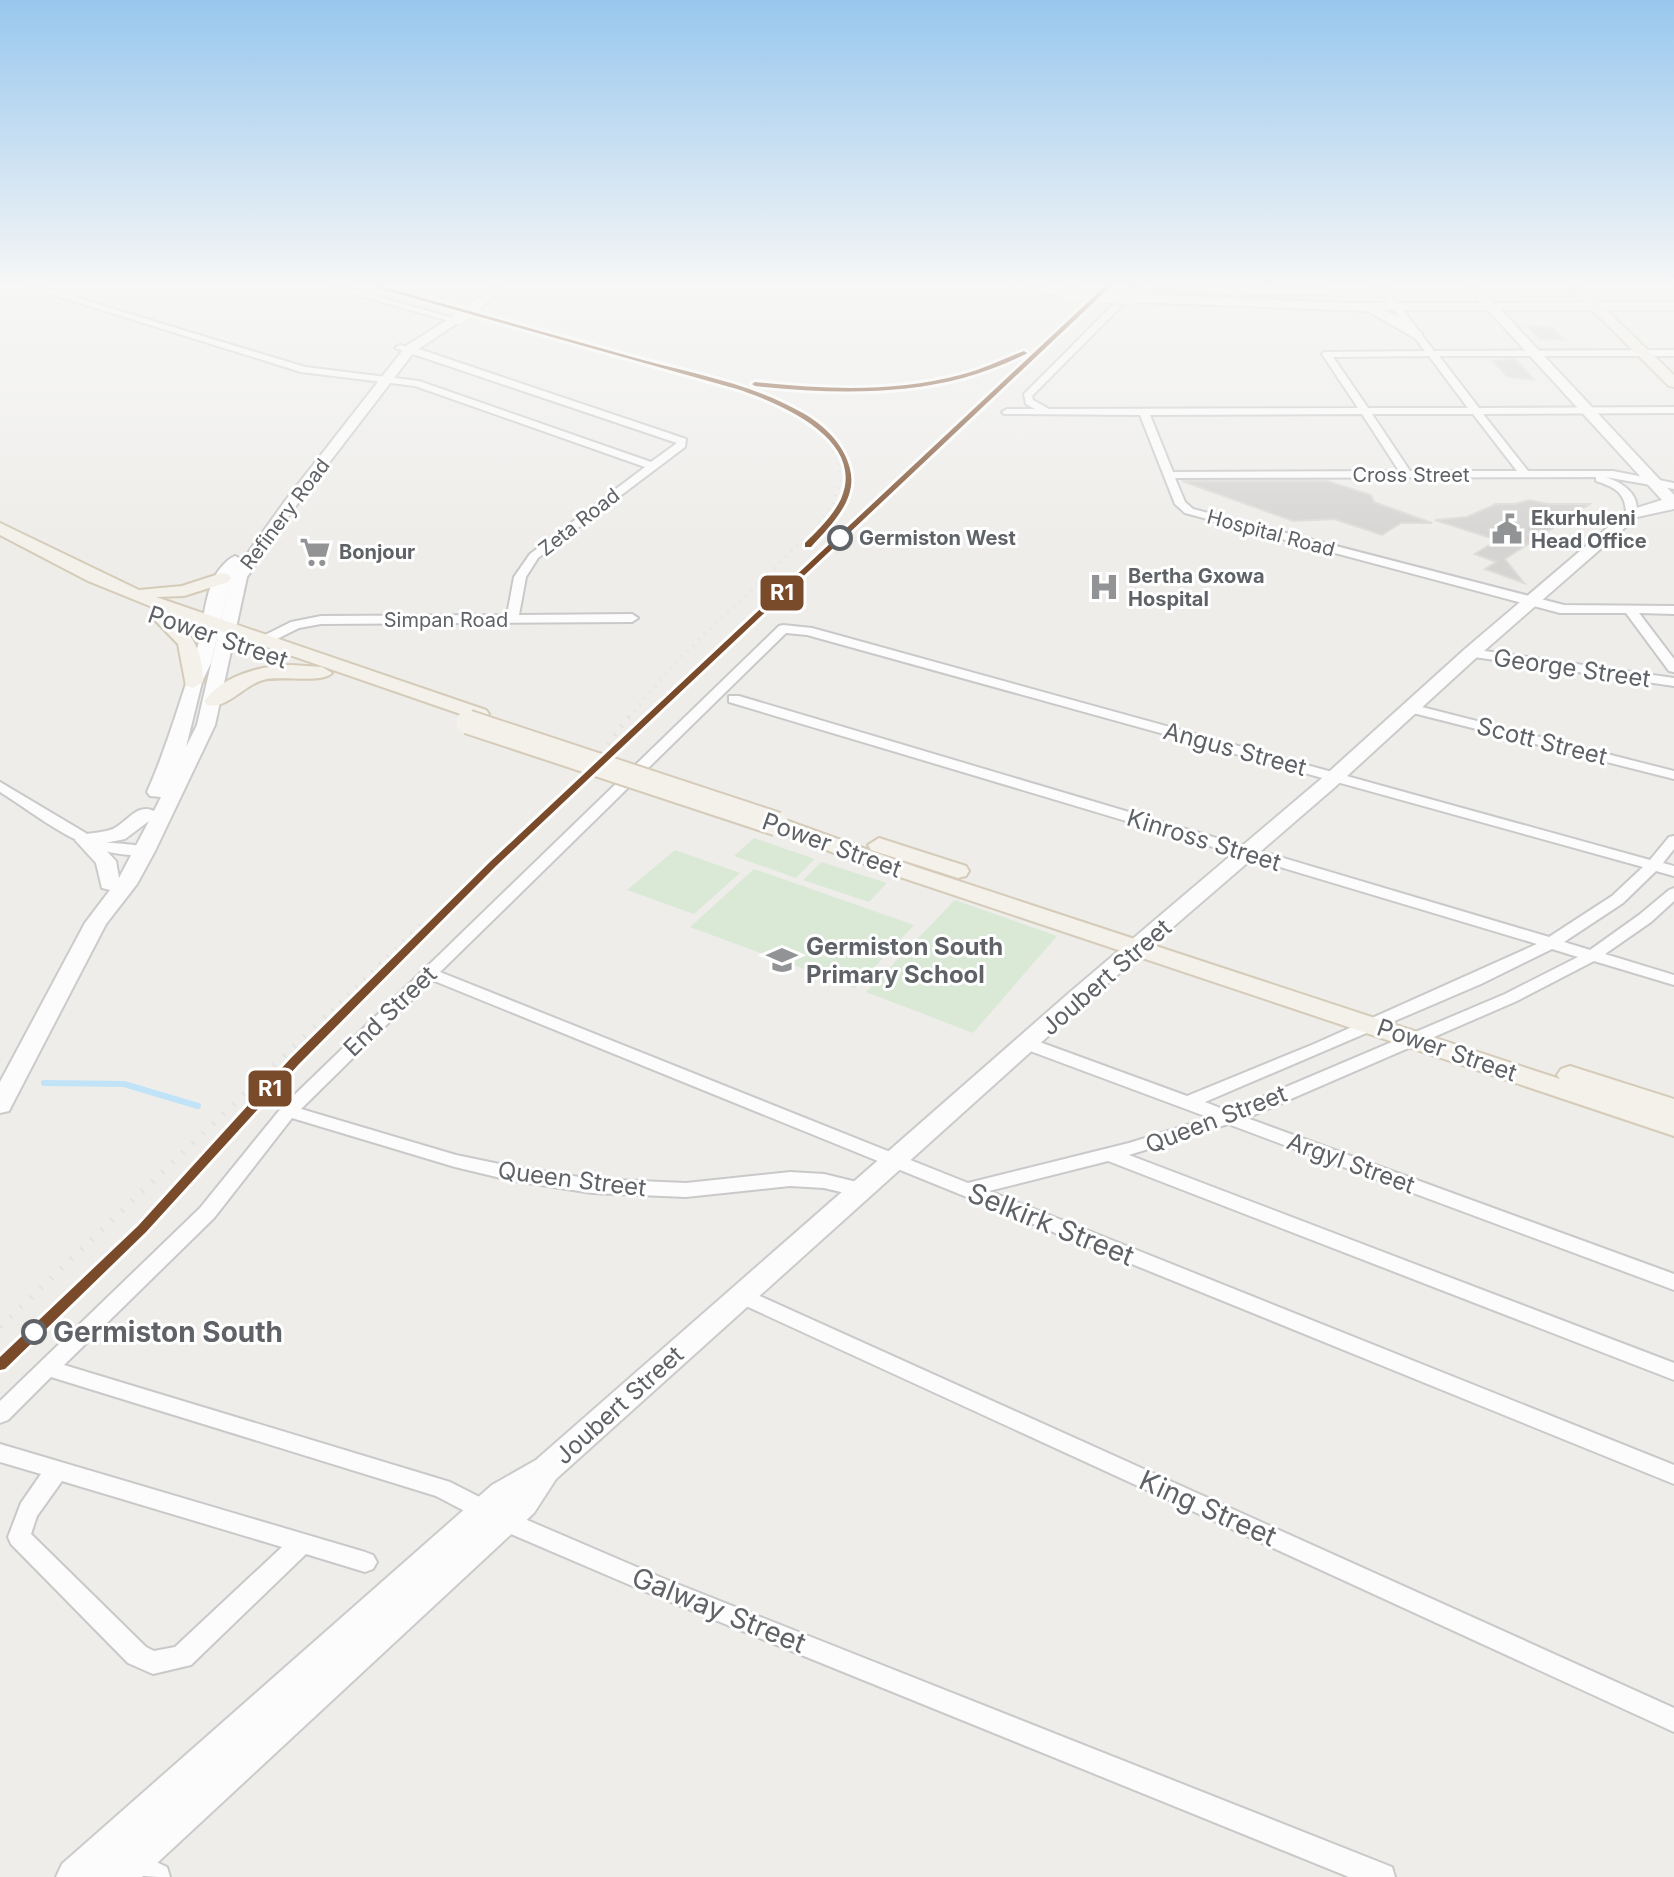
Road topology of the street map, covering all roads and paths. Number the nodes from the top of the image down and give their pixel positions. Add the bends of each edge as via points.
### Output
1 (343, 375) edge
2 (384, 375) edge
3 (484, 375) edge
4 (1049, 375) edge
5 (1342, 375) edge
6 (1447, 375) edge
7 (1552, 375) edge
8 (380, 379) junction
9 (1585, 410) junction
10 (1674, 410) edge
11 (1048, 411) junction
12 (1144, 411) junction
13 (1363, 411) junction
14 (1476, 411) junction
15 (1007, 412) dead end
16 (652, 466) junction
17 (1525, 474) junction
18 (1581, 474) junction
19 (307, 475) junction
20 (1169, 475) junction
21 (1407, 475) junction
22 (1652, 481) junction
23 (1674, 486) edge
24 (1674, 504) edge
25 (1632, 514) junction
26 (0, 528) edge
27 (0, 539) edge
28 (94, 577) junction
29 (222, 578) junction
30 (1530, 602) junction
31 (233, 606) junction
32 (1630, 610) junction
33 (1674, 610) edge
34 (161, 617) junction
35 (632, 618) dead end
36 (512, 619) junction
37 (797, 628) joint
38 (219, 631) junction
39 (256, 642) junction
40 (1471, 653) junction
41 (212, 662) junction
42 (1674, 668) edge
43 (322, 673) junction
44 (193, 682) junction
45 (1674, 682) edge
46 (734, 699) dead end
47 (214, 701) junction
48 (1410, 708) junction
49 (473, 718) junction
50 (0, 768) edge
51 (1674, 775) edge
52 (1335, 777) junction
53 (4, 788) edge
54 (146, 814) junction
55 (85, 840) junction
56 (1674, 840) edge
57 (136, 851) junction
58 (1248, 854) junction
59 (1655, 865) junction
60 (1674, 871) edge
61 (109, 884) junction
62 (1674, 893) edge
63 (96, 923) junction
64 (1145, 942) junction
65 (1550, 943) junction
66 (1592, 956) junction
67 (428, 973) junction
68 (1674, 980) edge
69 (1382, 1021) junction
70 (1422, 1035) junction
71 (1028, 1044) junction
72 (1186, 1103) junction
73 (0, 1105) edge
74 (1674, 1108) edge
75 (288, 1111) junction
76 (1228, 1118) junction
77 (1674, 1127) edge
78 (1110, 1155) junction
79 (897, 1161) junction
80 (862, 1190) junction
81 (967, 1190) junction
82 (1674, 1282) edge
83 (742, 1296) junction
84 (48, 1368) junction
85 (1674, 1372) edge
86 (0, 1414) edge
87 (0, 1453) edge
88 (58, 1469) junction
89 (1674, 1475) edge
90 (495, 1516) junction
91 (301, 1544) junction
92 (365, 1562) dead end
93 (1674, 1720) edge
94 (127, 1867) edge
95 (75, 1877) edge
96 (1382, 1877) edge

1 - 8 street
2 - 8 main road, Refinery Road
3 - 16 street, Zeta Road via 682,443
4 - 11 street via 1027,396
5 - 13 street
6 - 14 street
7 - 9 main road
8 - 16 street via 429,388
8 - 19 main road, Refinery Road
9 - 10 street
9 - 14 street
9 - 22 main road
11 - 12 street
11 - 15 street
12 - 13 street
12 - 20 street, Hospital Road
13 - 14 street
13 - 21 street
14 - 17 street
16 - 36 street, Zeta Road via 534,556 520,577
17 - 18 street, Cross Street
17 - 21 street, Cross Street
18 - 22 street, Cross Street
18 - 25 street via 1629,493
19 - 29 main road, Refinery Road
19 - 31 main road, Refinery Road via 239,577
20 - 21 street, Cross Street
20 - 30 street, Hospital Road via 1180,504 1189,511
22 - 23 street
22 - 24 main road
24 - 25 main road, Joubert Street
25 - 30 main road, Joubert Street
26 - 28 main road, Power Street
27 - 34 main road, Power Street
28 - 29 main road via 163,594
28 - 38 main road, Power Street
29 - 38 main road, Refinery Road
30 - 32 street, Hospital Road via 1567,610
30 - 40 main road, Joubert Street
31 - 38 main road, Refinery Road
31 - 39 main road
32 - 33 street, Hospital Road
32 - 42 street
34 - 38 main road, Power Street
34 - 44 main road via 190,647
35 - 36 street, Simpan Road
36 - 39 street, Simpan Road via 321,620
37 - 52 street, Angus Street
37 - 67 street, End Street via 783,629 769,640
38 - 39 main road, Power Street
38 - 41 main road, Refinery Road
39 - 43 main road, Power Street
39 - 49 main road, Power Street
40 - 45 street, George Street
40 - 48 main road, Joubert Street
41 - 44 main road, Refinery Road
41 - 47 main road, Refinery Road
43 - 47 main road via 259,673 238,681
43 - 49 main road, Power Street
44 - 54 main road, Refinery Road via 176,749
46 - 58 street, Kinross Street
47 - 57 main road, Refinery Road
48 - 51 street, Scott Street
48 - 52 main road, Joubert Street
49 - 64 main road, Power Street, bridge via 782,819 908,872
50 - 53 street
52 - 58 main road, Joubert Street
52 - 59 street, Angus Street
53 - 55 street
54 - 55 main road via 118,835
54 - 57 main road, Refinery Road
55 - 57 street
55 - 61 main road via 106,861
56 - 59 street, Queen Street
57 - 61 main road, Refinery Road
57 - 63 main road, Refinery Road via 112,904
58 - 64 main road, Joubert Street
58 - 65 street, Kinross Street
59 - 60 street, Angus Street
59 - 65 street, Queen Street via 1609,907
61 - 63 main road, Refinery Road
62 - 66 street, Queen Street
63 - 73 main road, Refinery Road
64 - 69 main road, Power Street
64 - 71 main road, Joubert Street
65 - 66 street, Kinross Street
65 - 69 street, Queen Street
66 - 68 street, Kinross Street
66 - 70 street, Queen Street
67 - 75 street, End Street
67 - 79 street, Selkirk Street
69 - 70 main road, Power Street
69 - 72 street, Queen Street
70 - 74 main road, Power Street
70 - 76 street, Queen Street
70 - 77 main road, Power Street
71 - 72 street, Argyl Street
71 - 79 main road, Joubert Street
72 - 76 street, Argyl Street
75 - 80 street, Queen Street via 455,1161 592,1186 686,1190 790,1179
75 - 84 street, End Street via 207,1213
76 - 78 street, Queen Street
76 - 82 street, Argyl Street
78 - 81 street, Queen Street
78 - 85 street
79 - 80 main road, Joubert Street
79 - 81 street, Selkirk Street
80 - 83 main road, Joubert Street
81 - 89 street, Selkirk Street
83 - 90 main road, Joubert Street via 547,1469 523,1504
83 - 93 street, King Street
84 - 86 street, End Street
84 - 90 street, Galway Street via 442,1489
87 - 88 street
88 - 91 street
88 - 91 street via 21,1524 19,1537 137,1655 153,1663 182,1657
90 - 94 main road, Joubert Street
90 - 96 street, Galway Street
91 - 92 street
94 - 95 main road, Joubert Street

